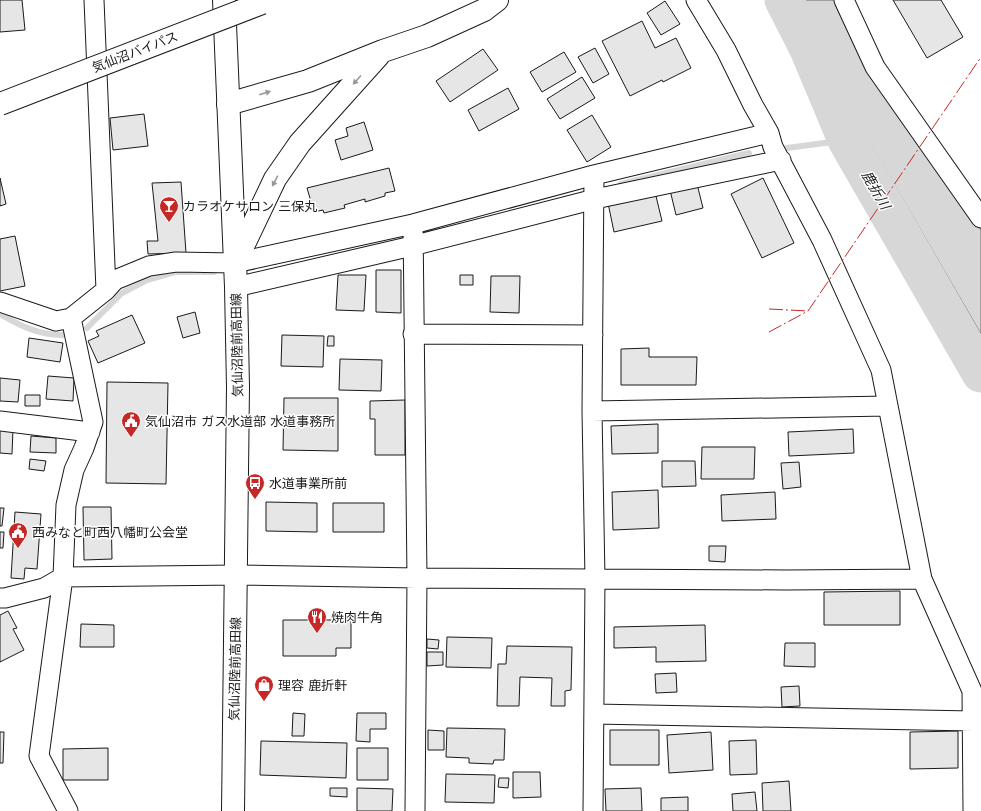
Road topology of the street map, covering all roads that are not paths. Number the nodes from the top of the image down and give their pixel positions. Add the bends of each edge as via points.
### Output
1 (94, 0) edge
2 (224, 0) edge
3 (497, 0) edge
4 (696, 0) edge
5 (844, 0) edge
6 (266, 2) edge
7 (383, 51) junction
8 (0, 104) edge
9 (228, 104) junction
10 (769, 133) junction
11 (781, 160) junction
12 (594, 175) junction
13 (594, 199) junction
14 (981, 218) edge
15 (412, 224) junction
16 (412, 246) junction
17 (235, 263) junction
18 (236, 287) junction
19 (106, 290) junction
20 (0, 302) edge
21 (71, 318) junction
22 (413, 334) junction
23 (593, 335) junction
24 (888, 406) junction
25 (592, 411) junction
26 (0, 421) edge
27 (90, 432) junction
28 (63, 576) junction
29 (237, 576) junction
30 (417, 578) junction
31 (595, 579) junction
32 (922, 579) junction
33 (0, 598) edge
34 (594, 714) junction
35 (973, 721) junction
36 (68, 811) edge
37 (233, 811) edge
38 (415, 811) edge
39 (593, 811) edge
40 (973, 811) edge

1 - 19 street
2 - 9 main road, 気仙沼陸前高田線
3 - 7 main road via 484,10 427,36
4 - 10 street via 726,50
5 - 14 street via 875,67
6 - 8 main road, 気仙沼バイパス, bridge
9 -> 7 main road via 308,80
7 -> 17 main road via 300,143 275,179
9 - 17 main road, 気仙沼陸前高田線
10 - 11 street via 773,147
10 - 12 street
11 - 13 street
11 - 24 street via 822,240 881,370
12 - 13 street
12 - 15 street
13 - 16 street
13 - 23 street
15 - 16 street
15 - 17 street
16 - 18 street
16 - 22 street
17 - 18 main road, 気仙沼陸前高田線
17 - 19 street via 176,262 149,266 115,280
18 - 29 main road, 気仙沼陸前高田線
19 - 21 street
20 - 21 street via 56,321
21 - 27 street via 93,422
22 - 23 street
22 - 30 street
23 - 25 street
24 - 25 street
24 - 32 street
25 - 31 street
26 - 27 street
27 - 28 street via 74,470 66,506
28 - 29 street
28 - 33 street via 44,588
28 - 36 street via 39,756
29 - 30 street
29 - 37 main road, 気仙沼陸前高田線
30 - 31 street
30 - 38 street
31 - 32 street
31 - 34 street
32 - 35 street via 972,691
34 - 35 street
34 - 39 street
35 - 40 street

